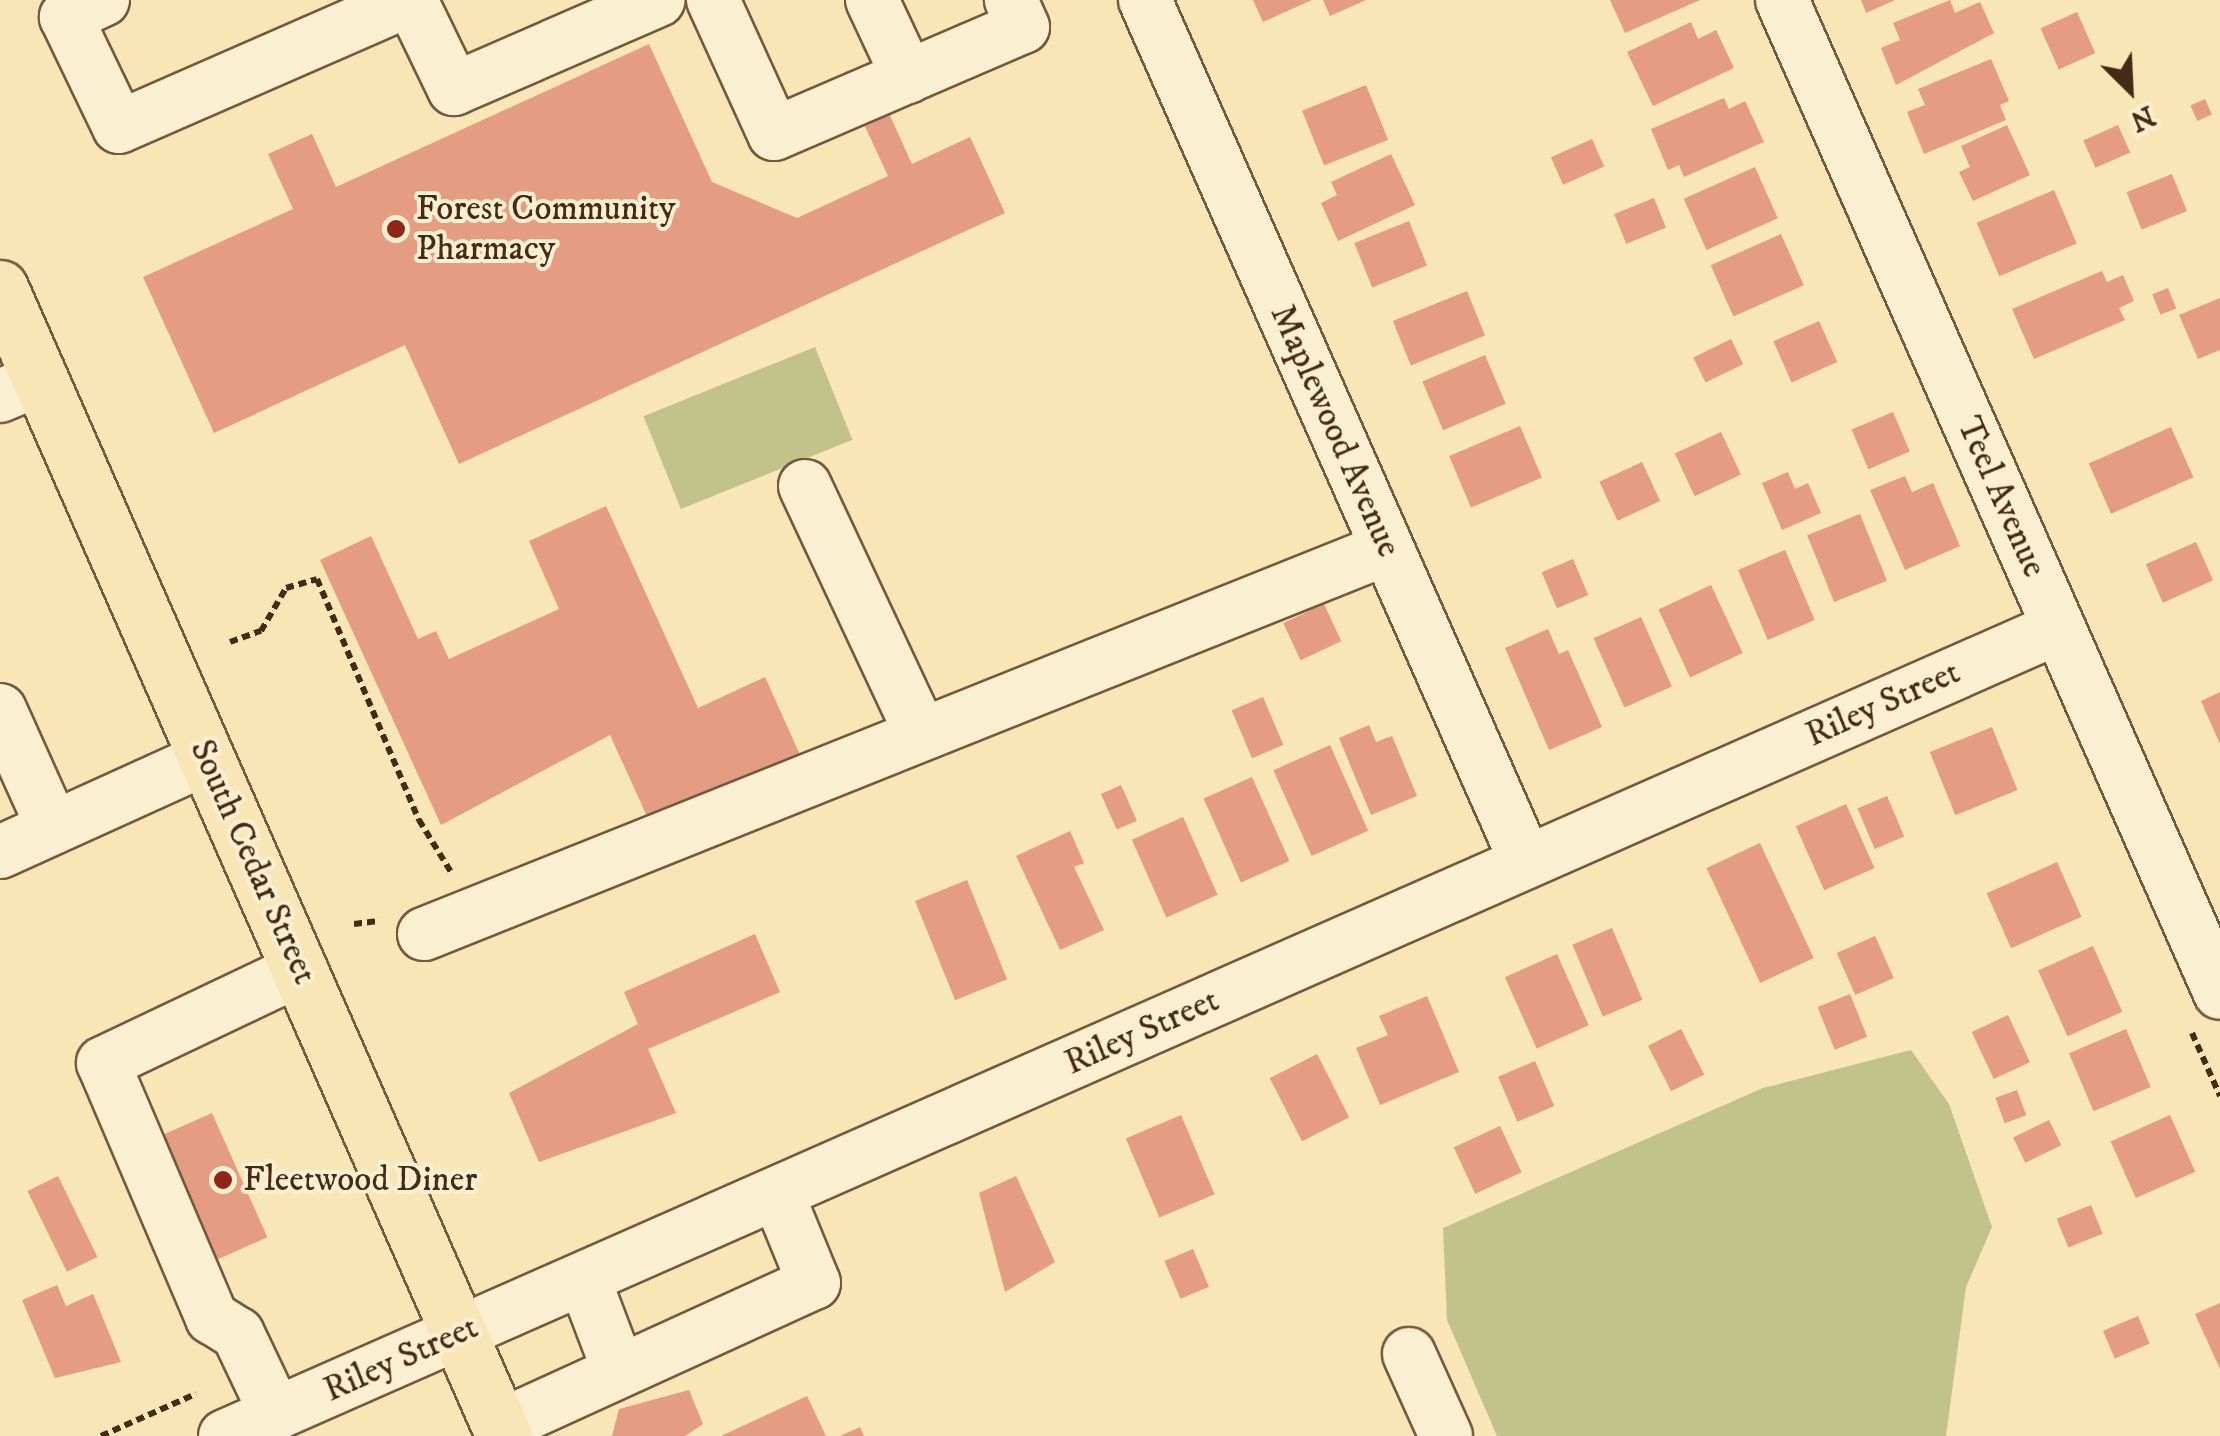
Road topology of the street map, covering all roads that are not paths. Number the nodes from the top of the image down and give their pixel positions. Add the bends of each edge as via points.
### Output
1 (103, 0) edge
2 (410, 0) edge
3 (658, 0) edge
4 (713, 0) edge
5 (872, 0) edge
6 (1011, 0) edge
7 (1145, 0) edge
8 (1782, 0) edge
9 (908, 77) junction
10 (0, 288) edge
11 (20, 388) edge
12 (805, 486) dead end
13 (1386, 549) junction
14 (2058, 628) junction
15 (0, 710) edge
16 (921, 734) junction
17 (208, 758) junction
18 (52, 828) junction
19 (0, 852) edge
20 (1526, 862) junction
21 (410, 927) road end
22 (301, 969) junction
23 (2204, 1008) edge
24 (777, 1193) junction
25 (584, 1279) junction
26 (462, 1333) junction
27 (1409, 1354) dead end
28 (619, 1371) junction
29 (276, 1414) junction
30 (502, 1431) edge
31 (225, 1436) edge
32 (1446, 1436) edge

1 - 2 street via 66,17 118,127
2 - 3 street via 454,88
4 - 9 street via 774,134
5 - 9 street
6 - 9 street via 1023,27
7 - 13 street, Maplewood Avenue
8 - 14 street, Teel Avenue
10 - 11 main road, South Cedar Street
11 - 17 main road, South Cedar Street
12 - 16 street
13 - 16 street via 1242,599
13 - 20 street, Maplewood Avenue
14 - 20 street, Riley Street
14 - 23 street, Teel Avenue
15 - 18 street
16 - 21 street
17 - 18 street
17 - 22 main road, South Cedar Street
18 - 19 street
20 - 24 street, Riley Street
22 - 26 main road, South Cedar Street
22 - 29 street via 103,1063 212,1318 238,1334
24 - 25 street, Riley Street
24 - 28 street via 814,1282
25 - 26 street, Riley Street
25 - 28 street
26 - 29 street, Riley Street
26 - 30 main road, South Cedar Street
27 - 32 street
28 - 30 street
29 - 31 street, Riley Street

